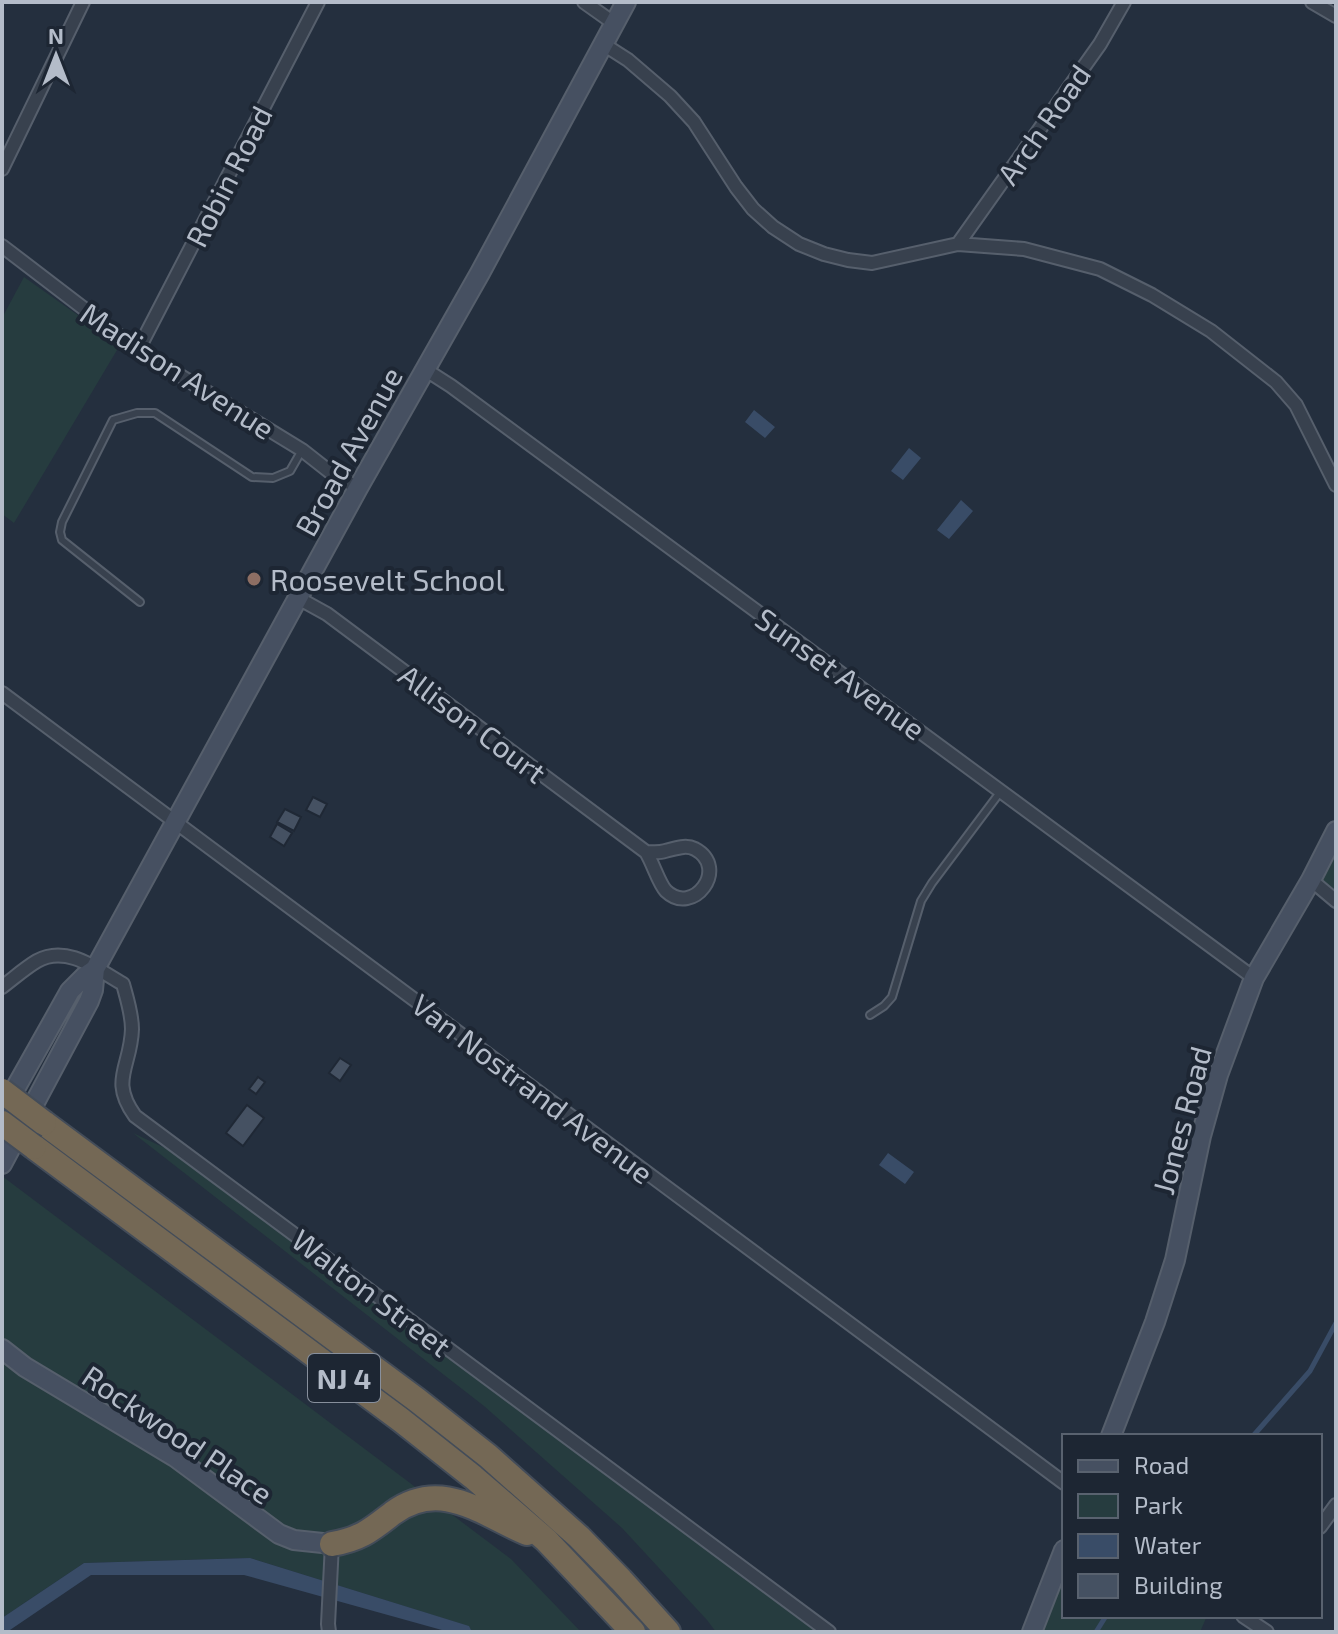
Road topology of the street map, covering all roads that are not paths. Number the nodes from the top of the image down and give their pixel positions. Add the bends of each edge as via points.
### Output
1 (83, 2) edge
2 (318, 2) edge
3 (584, 2) edge
4 (626, 2) edge
5 (1124, 2) edge
6 (1312, 2) edge
7 (1336, 16) edge
8 (615, 24) junction
9 (603, 44) junction
10 (2, 169) edge
11 (958, 244) junction
12 (2, 246) edge
13 (138, 350) junction
14 (426, 370) junction
15 (302, 450) junction
16 (1336, 485) edge
17 (358, 488) junction
18 (298, 598) junction
19 (140, 602) dead end
20 (2, 693) edge
21 (1001, 791) junction
22 (175, 821) junction
23 (1336, 831) edge
24 (646, 852) junction
25 (1311, 880) junction
26 (1336, 901) edge
27 (95, 969) junction
28 (1254, 978) junction
29 (2, 987) edge
30 (870, 1015) dead end
31 (2, 1091) edge
32 (2, 1112) edge
33 (2, 1123) edge
34 (2, 1164) edge
35 (2, 1349) edge
36 (1112, 1434) edge
37 (1062, 1482) edge
38 (1336, 1505) edge
39 (1322, 1524) edge
40 (546, 1540) junction
41 (332, 1553) junction
42 (1062, 1555) edge
43 (1250, 1618) edge
44 (329, 1628) edge
45 (633, 1632) edge
46 (668, 1632) edge
47 (829, 1632) edge
48 (1032, 1632) edge
49 (1267, 1632) edge

1 - 10 street
2 - 13 street, Robin Road
3 - 8 street
4 - 8 street, Broad Avenue
5 - 11 street, Arch Road
6 - 7 street
8 - 9 street, Broad Avenue
9 - 11 street via 670,96 753,209 799,244 872,263
9 - 14 street, Broad Avenue
11 - 16 street via 1024,249 1100,269 1211,331 1276,382 1296,405
12 - 13 street, Madison Avenue
13 - 15 street, Madison Avenue
14 - 17 street, Broad Avenue
14 - 21 street, Sunset Avenue
15 - 17 street, Madison Avenue
15 - 19 lane via 290,471 273,478 252,477 155,413 113,420 60,532 77,554
17 - 18 street, Broad Avenue
18 - 22 street, Broad Avenue
18 - 24 street, Allison Court via 327,614
20 - 22 street, Van Nostrand Avenue
21 - 28 street, Sunset Avenue
21 - 30 lane via 921,901 892,997
22 - 27 street, Broad Avenue
22 - 37 street, Van Nostrand Avenue
23 - 25 street, Jones Road
24 - 24 street, Allison Court via 661,885 672,895 688,898 706,884 709,869 696,850
25 - 26 street
25 - 28 street, Jones Road
27 - 29 street, Walton Street via 64,955 48,956
27 - 32 street, Broad Avenue via 70,991
27 - 34 street, Broad Avenue via 89,1001
27 - 47 street, Walton Street via 123,984 132,1029 122,1088 135,1116
28 - 36 street, Jones Road via 1218,1075 1175,1260
31 - 46 highway, NJ 4, bridge via 488,1456 579,1537
33 - 40 highway, NJ 4, bridge via 425,1438
35 - 41 street, Rockwood Place via 175,1457 279,1534
38 - 39 street
40 - 41 highway via 472,1505 434,1499 393,1513
40 - 45 highway, NJ 4
41 - 44 street
42 - 48 street
43 - 49 street

